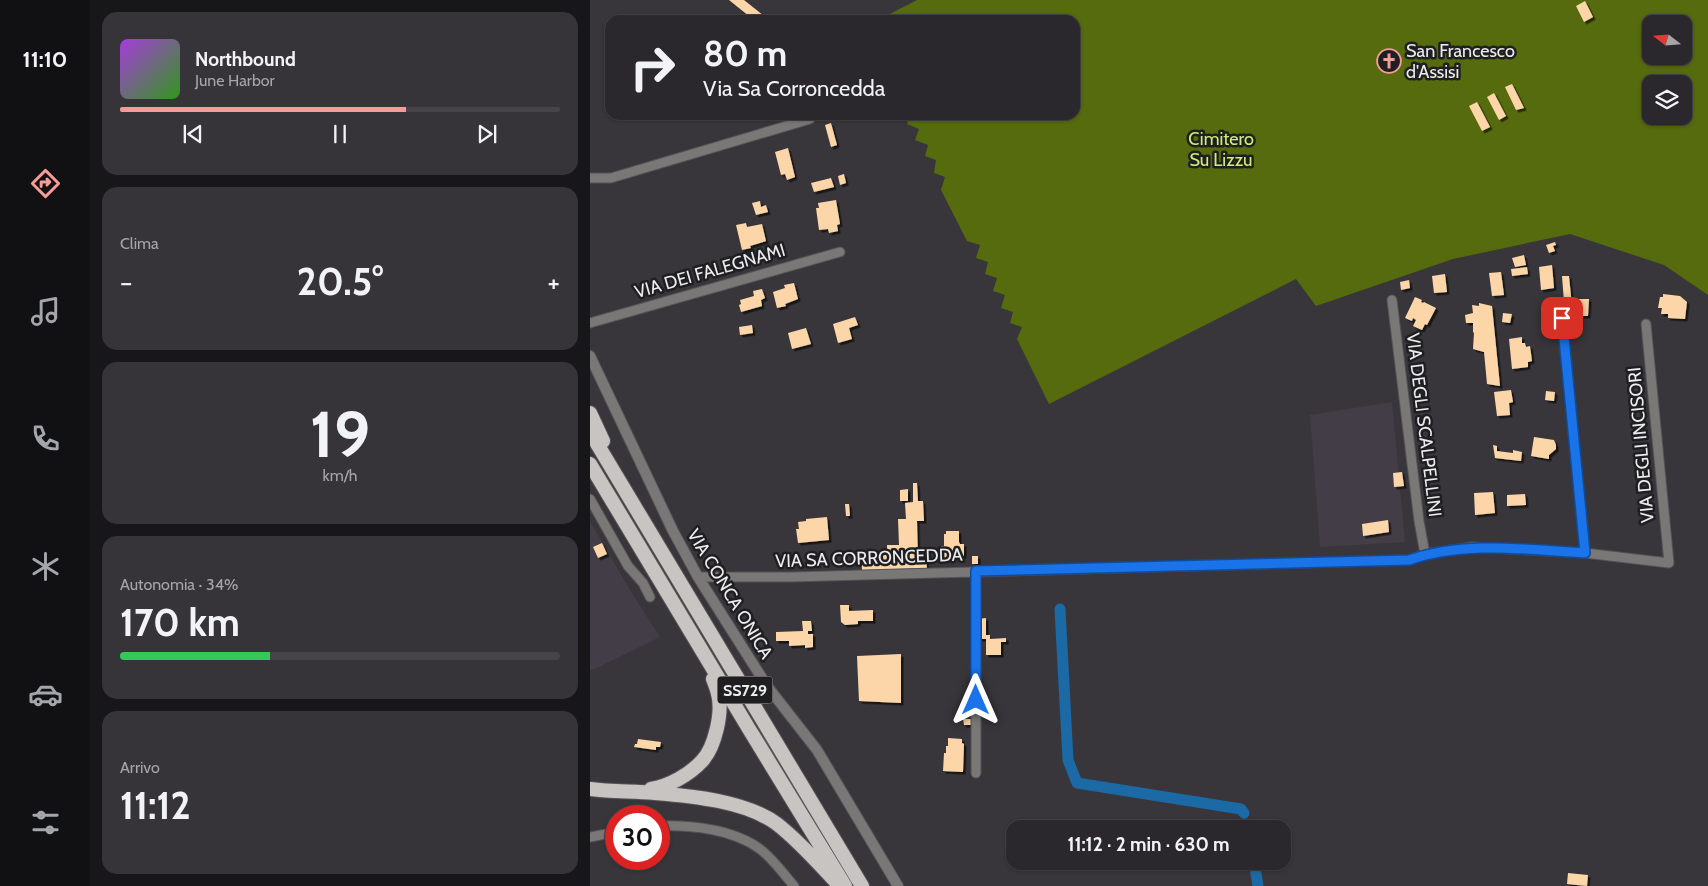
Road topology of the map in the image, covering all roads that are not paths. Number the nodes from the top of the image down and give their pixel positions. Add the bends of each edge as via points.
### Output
1 (807, 120) edge
2 (590, 178) edge
3 (840, 252) dead end
4 (1392, 300) dead end
5 (1562, 318) dead end
6 (590, 323) edge
7 (1646, 324) dead end
8 (590, 356) edge
9 (590, 413) edge
10 (590, 432) edge
11 (590, 464) edge
12 (627, 494) junction
13 (590, 498) edge
14 (1585, 553) junction
15 (1425, 554) junction
16 (1668, 563) joint
17 (976, 571) junction
18 (698, 577) junction
19 (650, 596) dead end
20 (702, 650) junction
21 (976, 773) dead end
22 (590, 789) edge
23 (640, 791) junction
24 (670, 826) edge
25 (605, 834) edge
26 (590, 837) edge
27 (794, 886) edge
28 (840, 886) edge
29 (846, 886) edge
30 (862, 886) edge
31 (898, 886) edge

1 - 2 street via 611,178
3 - 6 street, VIA DEI FALEGNAMI
4 - 15 street, VIA DEGLI SCALPELLINI
5 - 14 street
7 - 16 street, VIA DEGLI INCISORI
8 - 18 street, VIA CONCA ONICA
9 - 12 highway
10 - 12 highway, SS729
11 - 20 highway, SS729
12 - 30 highway, SS729
13 - 19 street via 628,566
14 - 15 street, VIA SA CORRONCEDDA via 1472,547
14 - 16 street, VIA SA CORRONCEDDA
15 - 17 street, VIA SA CORRONCEDDA via 1409,560
17 - 18 street, VIA SA CORRONCEDDA
17 - 21 street
18 - 31 street, VIA CONCA ONICA via 767,686 817,750
20 - 23 highway via 719,695 720,715 714,739 703,760 683,776 662,787
20 - 29 highway, SS729
22 - 23 highway
23 - 28 highway via 687,795 744,808 760,815 797,841
24 - 27 street via 714,830 746,841 773,861
25 - 26 street

